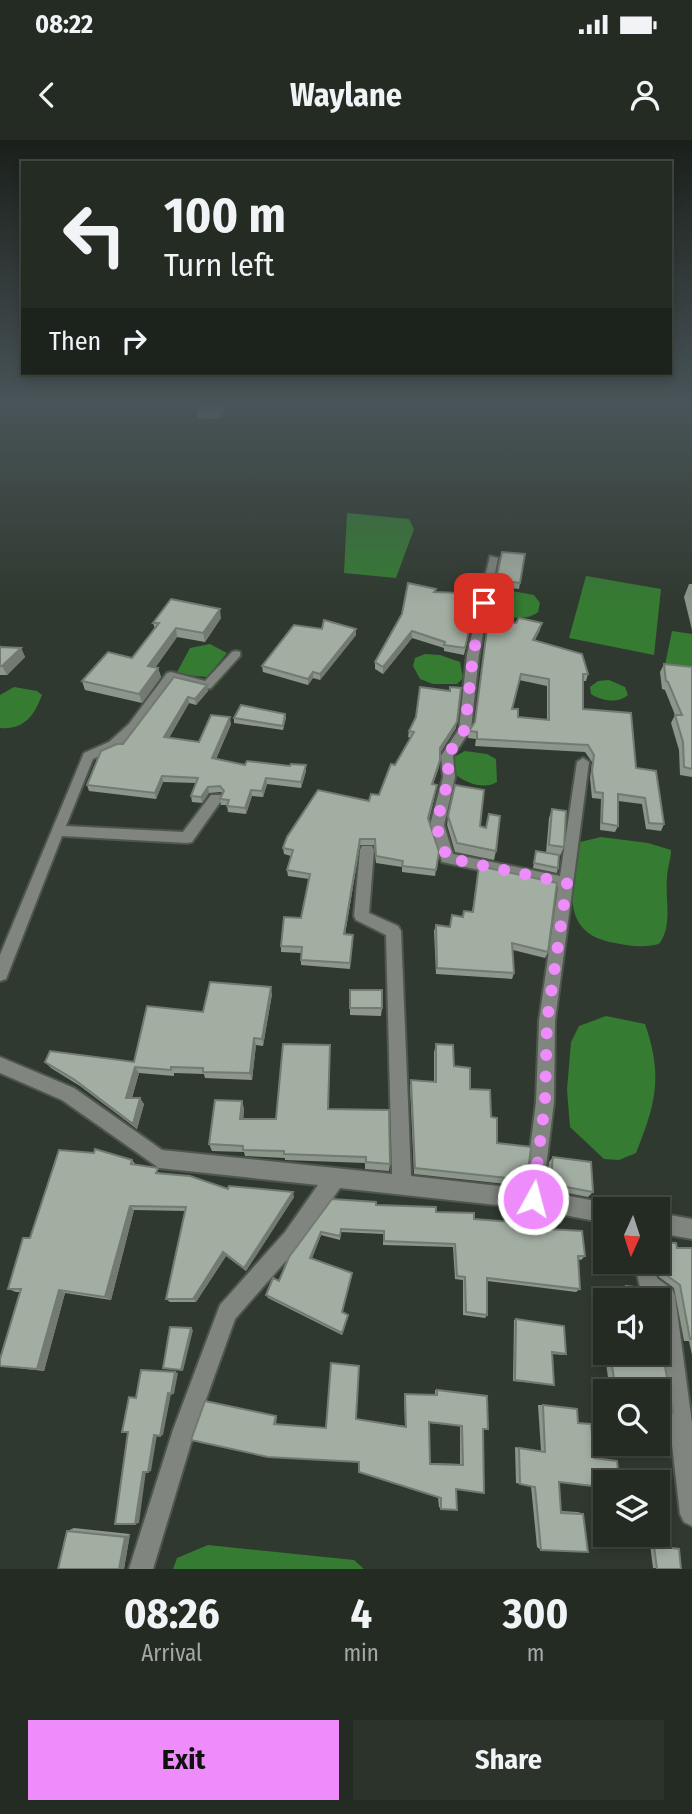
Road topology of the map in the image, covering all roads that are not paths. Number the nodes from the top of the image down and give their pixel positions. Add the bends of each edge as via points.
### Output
1 (493, 558) dead end
2 (236, 654) dead end
3 (583, 762) dead end
4 (216, 798) dead end
5 (58, 831) junction
6 (367, 850) dead end
7 (567, 883) junction
8 (0, 974) edge
9 (0, 1065) edge
10 (335, 1178) junction
11 (402, 1184) junction
12 (533, 1199) junction
13 (593, 1211) edge
14 (670, 1225) edge
15 (692, 1228) edge
16 (646, 1274) edge
17 (692, 1514) edge
18 (141, 1569) edge

1 - 7 street via 473,655 465,729 447,756 449,777 436,825 447,858
2 - 5 street via 207,685 171,676 133,727 113,745 88,756
3 - 7 street
4 - 5 street via 187,838
5 - 8 street
6 - 11 street via 361,916 393,931
7 - 12 street via 547,1021 545,1102
9 - 10 street via 68,1094 159,1158
10 - 11 street
10 - 18 street via 292,1239 227,1312
11 - 12 street
12 - 13 street
14 - 15 street
16 - 17 street via 648,1284 665,1296

